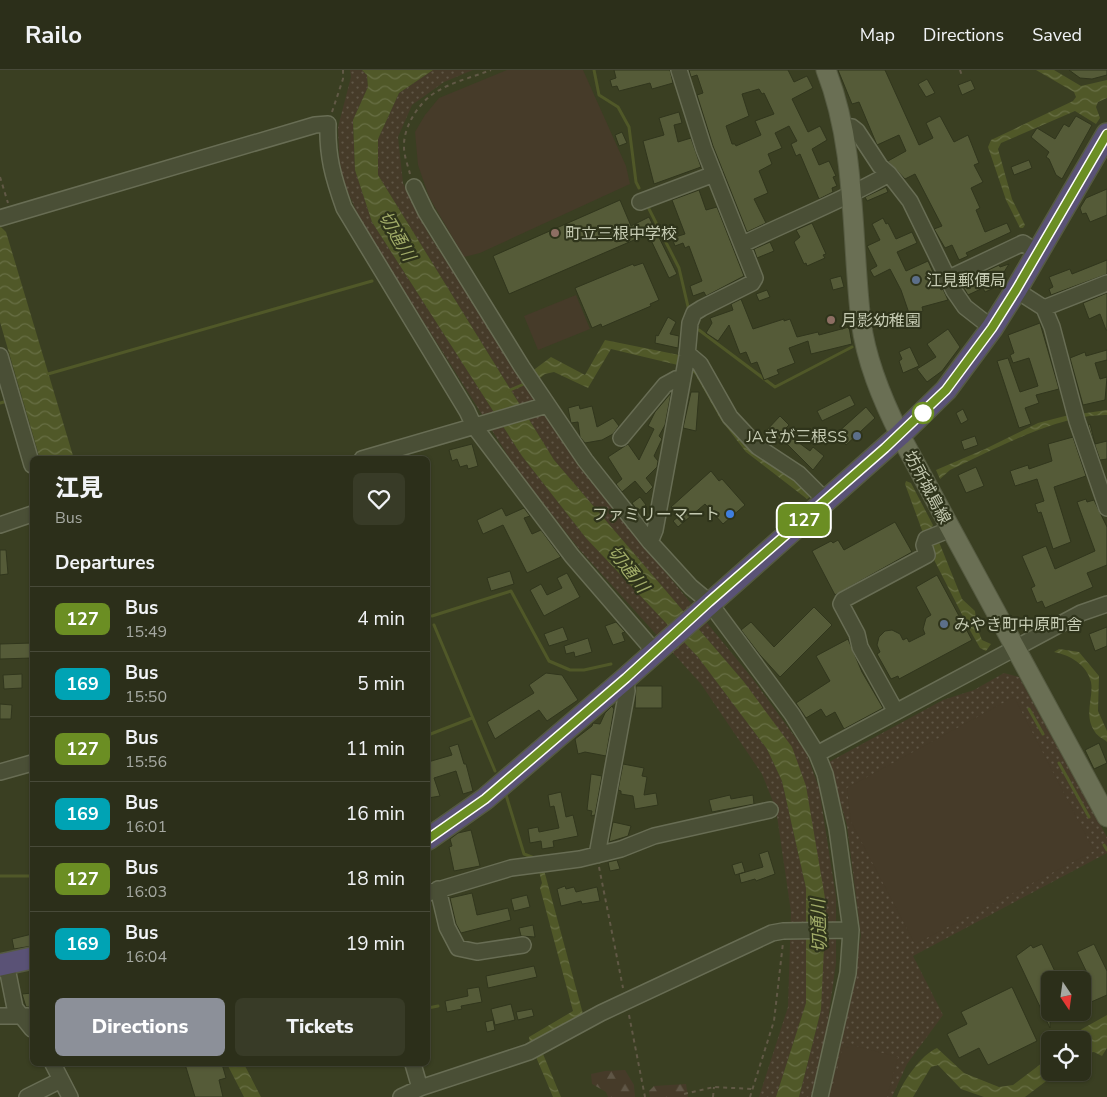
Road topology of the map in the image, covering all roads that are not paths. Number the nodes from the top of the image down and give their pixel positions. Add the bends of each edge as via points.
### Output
1 (679, 70) edge
2 (826, 70) edge
3 (842, 126) junction
4 (1107, 134) edge
5 (714, 174) junction
6 (889, 174) junction
7 (414, 187) road end
8 (851, 196) junction
9 (640, 202) dead end
10 (5, 216) edge
11 (743, 244) junction
12 (1038, 253) junction
13 (947, 279) junction
14 (1107, 284) edge
15 (1016, 290) junction
16 (1044, 308) junction
17 (992, 328) junction
18 (687, 355) junction
19 (0, 356) edge
20 (684, 375) junction
21 (546, 405) junction
22 (476, 426) junction
23 (900, 435) junction
24 (621, 438) dead end
25 (372, 456) edge
26 (30, 458) edge
27 (826, 501) junction
28 (1107, 508) edge
29 (30, 515) edge
30 (0, 524) edge
31 (937, 534) junction
32 (650, 542) junction
33 (706, 604) junction
34 (1107, 604) edge
35 (1016, 648) junction
36 (654, 651) junction
37 (626, 678) junction
38 (896, 712) junction
39 (817, 754) junction
40 (30, 764) edge
41 (0, 772) edge
42 (770, 810) dead end
43 (1107, 817) edge
44 (430, 838) edge
45 (597, 855) junction
46 (433, 891) edge
47 (849, 930) junction
48 (523, 945) dead end
49 (30, 958) edge
50 (3, 964) edge
51 (0, 1016) edge
52 (27, 1016) edge
53 (54, 1066) edge
54 (414, 1066) edge
55 (61, 1080) junction
56 (420, 1088) junction
57 (27, 1097) edge
58 (70, 1097) edge
59 (402, 1097) edge
60 (820, 1097) edge

1 - 5 street
2 - 3 main road, 坊所城島線
3 - 6 street via 857,131
3 - 8 main road, 坊所城島線
4 - 12 highway
5 - 9 street
5 - 11 street
6 - 8 street
6 - 13 street via 910,201
7 - 21 street via 426,212
8 - 11 street via 803,214
8 - 23 main road, 坊所城島線 via 861,322 878,390
10 - 22 street via 315,125 328,124 332,175 344,208
11 - 18 street via 755,278 752,283 694,314
12 - 13 street via 1023,243
12 - 15 highway
13 - 17 street via 965,307
14 - 16 street
15 - 16 street
15 - 17 highway
16 - 28 street
17 - 23 highway via 946,390
18 - 20 street
18 - 27 street via 700,364 730,417 752,441 800,474
19 - 26 street
20 - 24 street via 665,385
20 - 32 street via 656,530
21 - 22 street
21 - 32 street
22 - 25 street
22 - 36 street via 572,556
23 - 27 highway
23 - 31 main road, 坊所城島線
27 - 33 highway
29 - 30 street
31 - 35 main road, 坊所城島線
31 - 38 street via 924,545 927,555 841,604 857,634 860,647
32 - 33 street
33 - 36 highway
33 - 39 street via 792,714
34 - 35 street via 1081,613
35 - 38 street
35 - 43 main road, 坊所城島線
36 - 37 highway
37 - 44 highway via 485,799
37 - 45 street
38 - 39 street
39 - 47 street via 825,774 837,828
40 - 41 street
42 - 45 street via 654,836
45 - 46 street via 511,868
46 - 48 street via 458,948 477,952
47 - 56 street via 772,933 626,1001 530,1052
47 - 60 street via 848,973
49 - 50 highway
50 - 52 street via 15,1008
51 - 52 street
53 - 55 street
54 - 56 street
55 - 57 street
55 - 58 street
56 - 59 street

